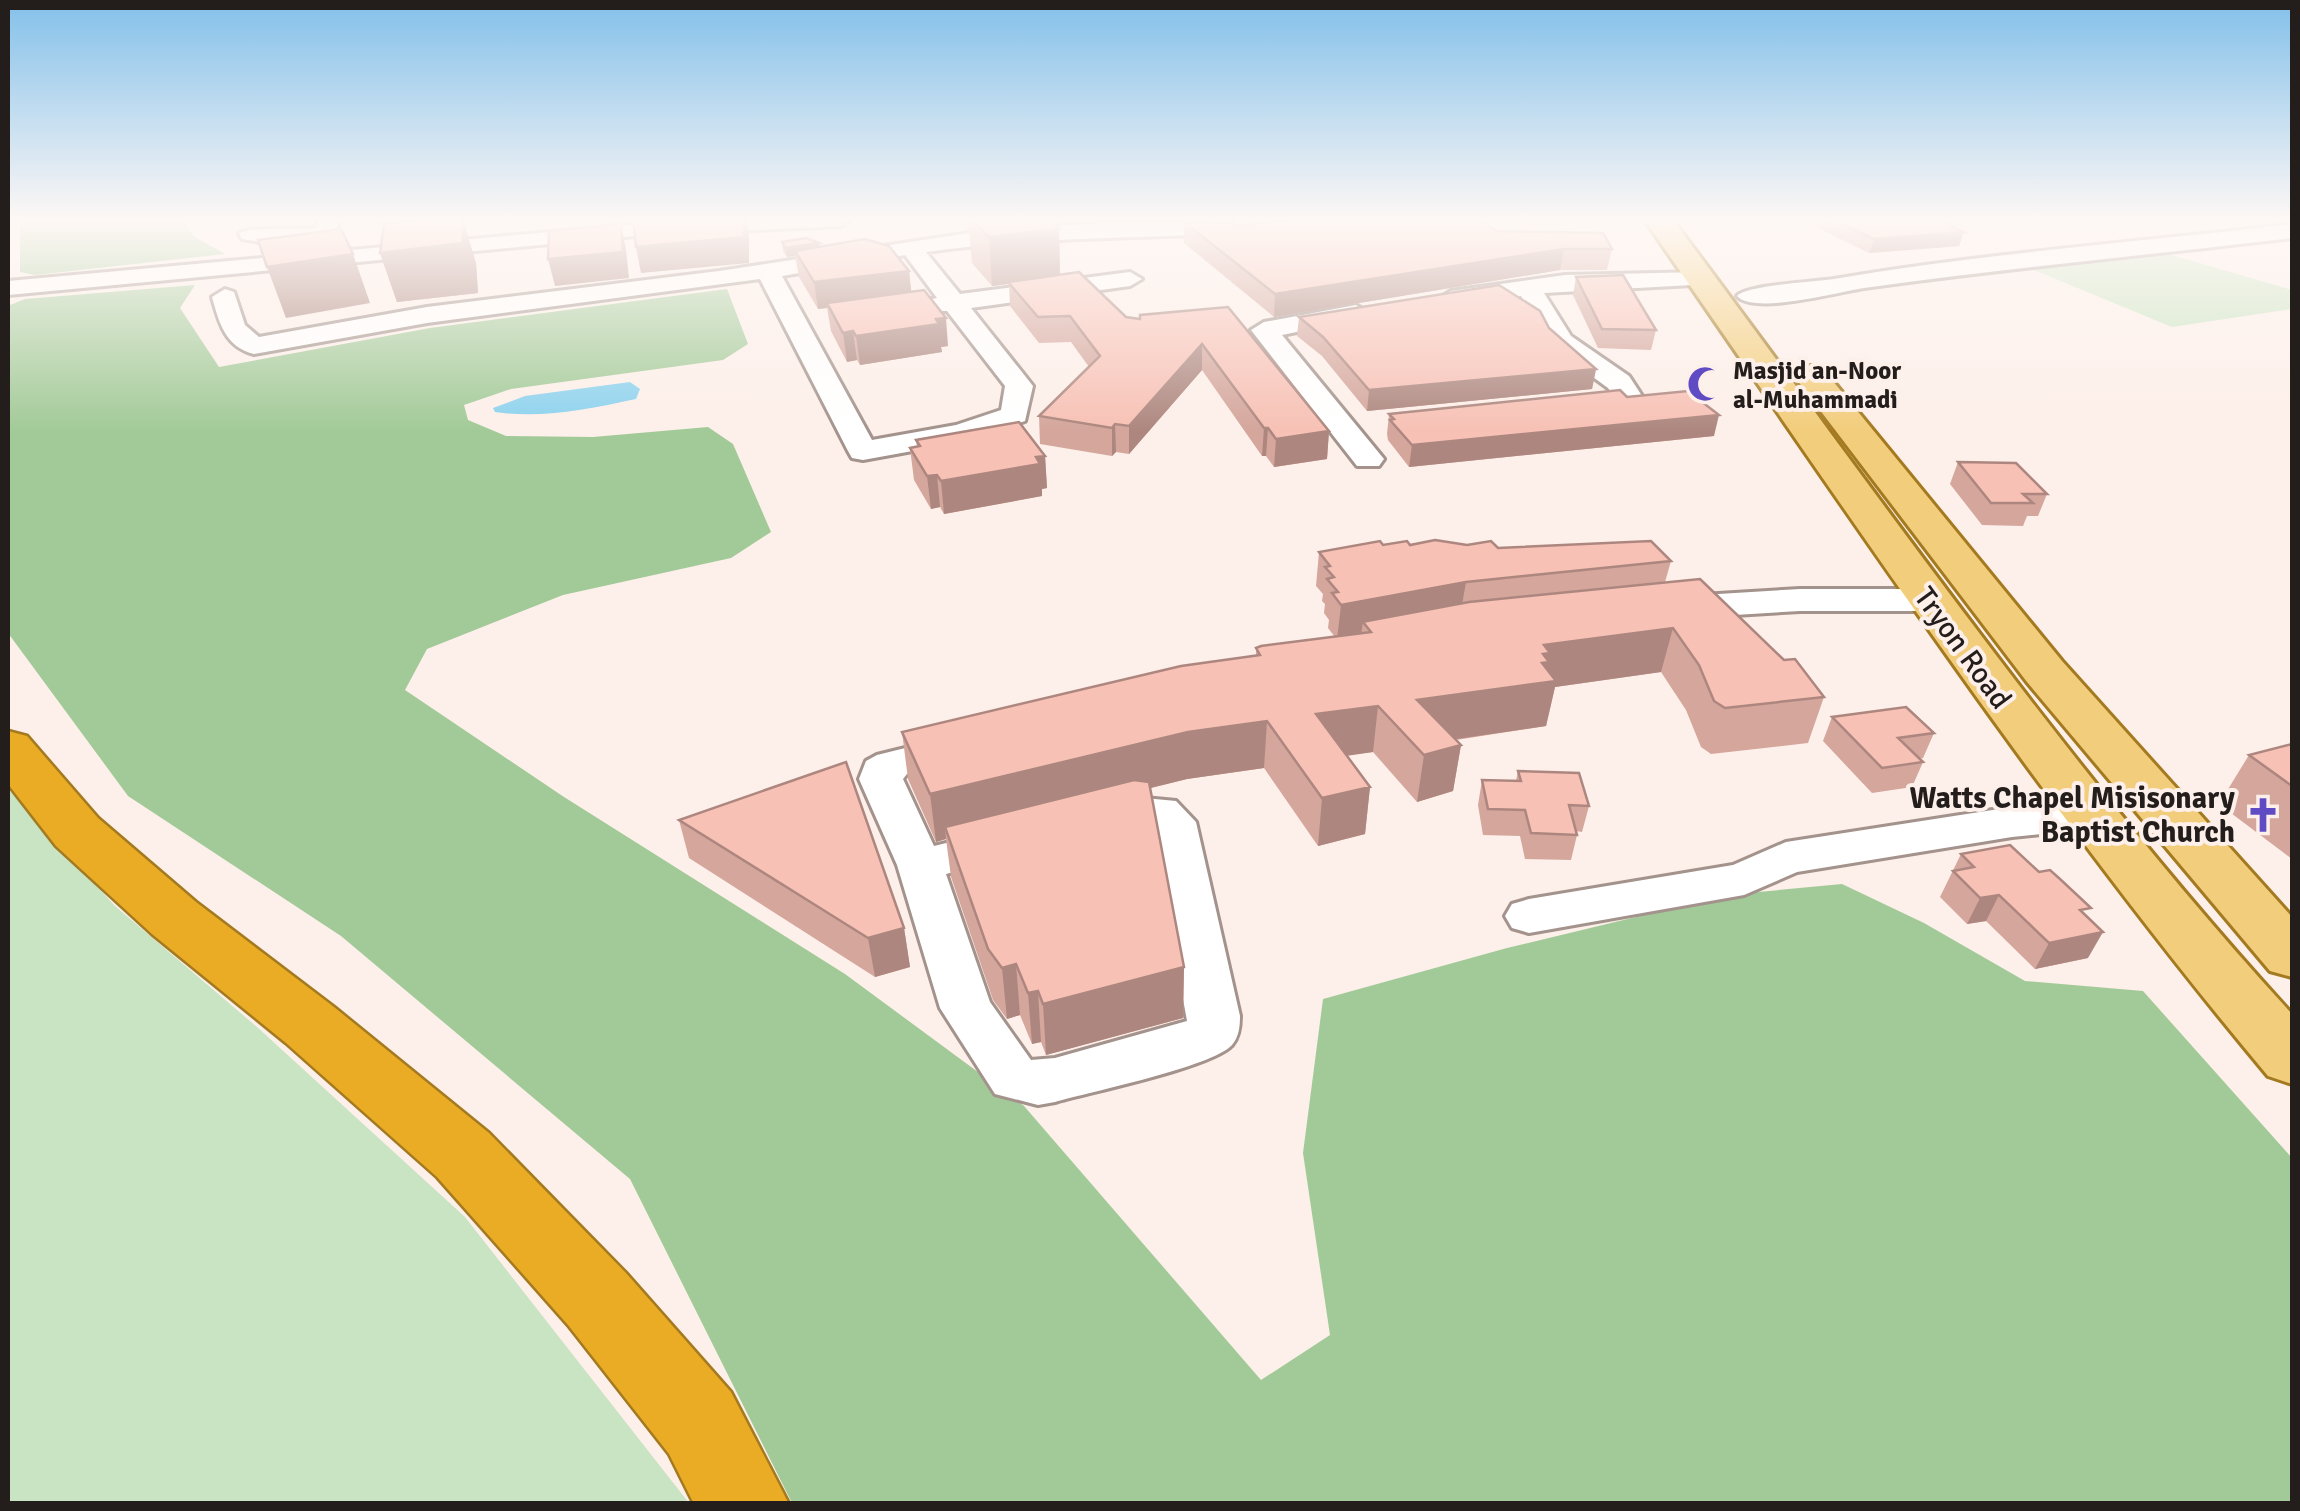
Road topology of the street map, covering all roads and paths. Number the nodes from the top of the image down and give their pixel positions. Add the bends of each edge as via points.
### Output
1 (520, 290) edge
2 (621, 290) edge
3 (782, 290) edge
4 (944, 290) edge
5 (1053, 290) edge
6 (1512, 290) edge
7 (1530, 290) edge
8 (1709, 290) edge
9 (1745, 290) edge
10 (1815, 290) edge
11 (1750, 296) junction
12 (226, 297) dead end
13 (520, 303) junction
14 (955, 303) junction
15 (1417, 304) edge
16 (909, 309) edge
17 (1380, 310) edge
18 (1664, 395) edge
19 (1630, 399) junction
20 (1591, 402) edge
21 (1379, 423) dead end
22 (1340, 426) junction
23 (1368, 459) dead end
24 (1892, 550) junction
25 (1928, 600) junction
26 (1624, 612) edge
27 (2075, 708) junction
28 (996, 738) edge
29 (8, 748) edge
30 (2090, 817) junction
31 (920, 865) junction
32 (1529, 916) dead end
33 (2292, 955) edge
34 (2292, 1058) edge
35 (743, 1504) edge

1 - 13 street
2 - 13 street
3 - 14 street via 806,323 863,451 962,433 1015,415 1019,386
4 - 14 street
5 - 14 street
6 - 15 street
7 - 19 street via 1562,341 1619,382
8 - 24 main road, Tryon Road
9 - 11 main road, Tryon Road
10 - 11 street
11 - 27 main road, Tryon Road
12 - 13 street via 233,328 254,346 350,324
14 - 16 street
17 - 22 street via 1264,330
18 - 19 street
19 - 20 street
21 - 22 street
22 - 23 street
24 - 25 main road, Tryon Road
24 - 27 main road via 1943,589 2005,671
25 - 26 street via 1800,600
25 - 30 main road, Tryon Road
27 - 33 main road, Tryon Road
28 - 31 street via 880,771
29 - 35 highway via 78,832 160,906 463,1156 598,1299 700,1422
30 - 32 street via 2012,822 1786,858 1744,879
30 - 34 main road, Tryon Road
31 - 31 street via 1134,811 1160,811 1173,822 1212,1031 1196,1042 1055,1080 1014,1078 966,1008

